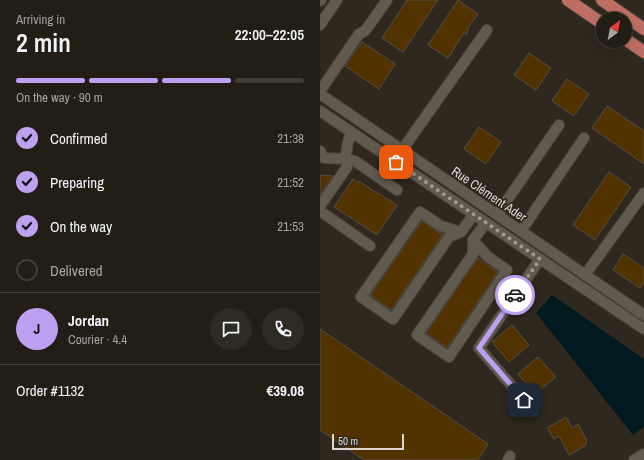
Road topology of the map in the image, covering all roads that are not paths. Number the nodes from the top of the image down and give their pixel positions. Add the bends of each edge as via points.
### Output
1 (337, 0) edge
2 (387, 0) edge
3 (568, 0) edge
4 (602, 0) edge
5 (323, 13) edge
6 (596, 19) edge
7 (320, 25) edge
8 (644, 29) edge
9 (487, 30) dead end
10 (632, 44) edge
11 (644, 52) edge
12 (320, 91) edge
13 (320, 94) edge
14 (320, 111) edge
15 (559, 125) dead end
16 (351, 132) junction
17 (584, 138) dead end
18 (402, 150) junction
19 (320, 151) edge
20 (347, 159) junction
21 (397, 190) dead end
22 (644, 193) edge
23 (320, 206) edge
24 (320, 211) edge
25 (474, 214) junction
26 (497, 215) junction
27 (486, 223) junction
28 (521, 231) junction
29 (461, 232) junction
30 (474, 240) junction
31 (370, 246) dead end
32 (540, 259) junction
33 (585, 275) junction
34 (644, 315) edge
35 (644, 329) edge
36 (524, 400) dead end
37 (644, 454) edge
38 (634, 460) edge

1 - 5 street
2 - 12 street via 365,31 359,34
3 - 6 main road
4 - 8 main road
5 - 7 street
9 - 18 street
10 - 11 main road
13 - 18 street, Rue Clément Ader
14 - 16 street, Rue Clément Ader
15 - 26 street
16 - 20 street
16 - 25 street, Rue Clément Ader
17 - 28 street
18 - 26 street, Rue Clément Ader
19 - 20 street via 324,158
20 - 21 street via 355,161
20 - 23 street via 347,167
22 - 33 street
24 - 31 street
25 - 27 street, Rue Clément Ader
25 - 29 street
26 - 28 street, Rue Clément Ader
27 - 30 street
27 - 32 street, Rue Clément Ader
28 - 33 street, Rue Clément Ader
29 - 29 street via 449,237 393,319 361,297 420,212 440,226
30 - 30 street via 487,256 507,270 448,357 417,336 473,254
32 - 35 street, Rue Clément Ader
32 - 36 street via 479,348
33 - 34 street, Rue Clément Ader
37 - 38 street

